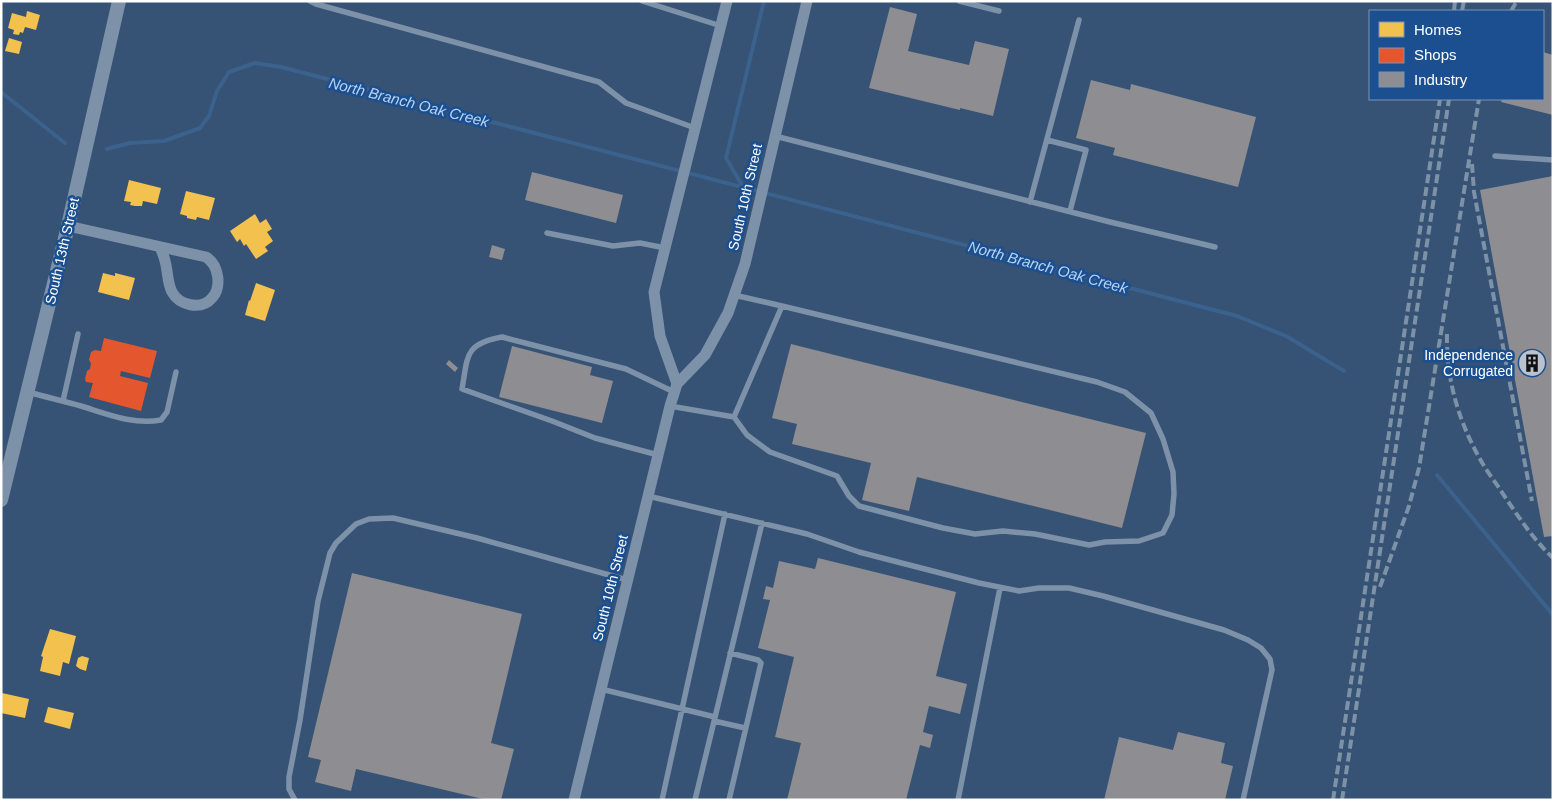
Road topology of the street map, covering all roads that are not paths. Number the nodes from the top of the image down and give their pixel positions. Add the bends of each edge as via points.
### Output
1 (119, 1) edge
2 (310, 1) edge
3 (642, 1) edge
4 (727, 1) edge
5 (807, 1) edge
6 (959, 1) edge
7 (999, 11) dead end
8 (1079, 20) dead end
9 (721, 26) junction
10 (695, 128) junction
11 (775, 136) junction
12 (1047, 140) junction
13 (1495, 156) dead end
14 (1553, 160) edge
15 (1030, 202) junction
16 (1070, 212) junction
17 (68, 226) junction
18 (547, 234) dead end
19 (160, 247) junction
20 (1215, 247) dead end
21 (666, 248) junction
22 (734, 295) junction
23 (782, 306) junction
24 (78, 334) dead end
25 (176, 372) dead end
26 (675, 388) junction
27 (28, 392) junction
28 (63, 401) junction
29 (670, 406) junction
30 (734, 418) junction
31 (658, 456) junction
32 (648, 496) junction
33 (1, 500) edge
34 (725, 514) junction
35 (762, 523) junction
36 (627, 580) junction
37 (1000, 588) junction
38 (730, 653) junction
39 (601, 689) junction
40 (682, 709) junction
41 (714, 719) junction
42 (745, 728) junction
43 (295, 800) edge
44 (574, 800) edge
45 (662, 800) edge
46 (695, 800) edge
47 (729, 800) edge
48 (958, 800) edge
49 (1243, 800) edge

1 - 17 street, South 13th Street
2 - 10 lane via 599,82 626,104
3 - 9 lane
4 - 9 street
5 - 11 street, South 10th Street
6 - 7 lane
8 - 12 lane
9 - 10 street
10 - 21 street
11 - 15 lane
11 - 22 street, South 10th Street via 745,264
12 - 15 lane
12 - 16 lane via 1086,150
13 - 14 lane
15 - 16 lane
16 - 20 lane
17 - 19 street
17 - 27 street, South 13th Street
18 - 21 lane via 613,246 640,243
19 - 19 street via 169,285 178,300 198,305 212,299 218,277 211,260
21 - 26 street via 654,292 660,336
22 - 23 lane
22 - 26 street, South 10th Street via 705,356
23 - 30 lane
23 - 30 lane via 1097,382 1125,392 1151,413 1163,439 1173,472 1172,515 1163,532 1139,541 1089,545 1035,534 1003,531 975,534 943,528 859,506 837,476 770,452 746,435
24 - 28 lane
25 - 28 lane via 167,412 161,420 142,422
26 - 29 street, South 10th Street
26 - 31 lane via 626,369 502,337 473,347 467,361 462,389 595,438
27 - 28 lane
27 - 33 street, South 13th Street
29 - 30 lane
29 - 31 street, South 10th Street
31 - 32 street, South 10th Street
32 - 34 lane
32 - 36 street, South 10th Street
34 - 35 lane
34 - 40 lane
35 - 37 lane
35 - 38 lane
36 - 39 street, South 10th Street
36 - 43 lane via 393,518 369,519 356,524 330,553 320,593 289,777 289,789
37 - 48 lane
37 - 49 lane via 1019,591 1068,588 1103,596 1224,630 1261,648 1270,659 1272,670
38 - 41 lane
38 - 42 lane via 761,663
39 - 40 lane
39 - 44 street, South 10th Street
40 - 41 lane
40 - 45 lane
41 - 42 lane
41 - 46 lane
42 - 47 lane

